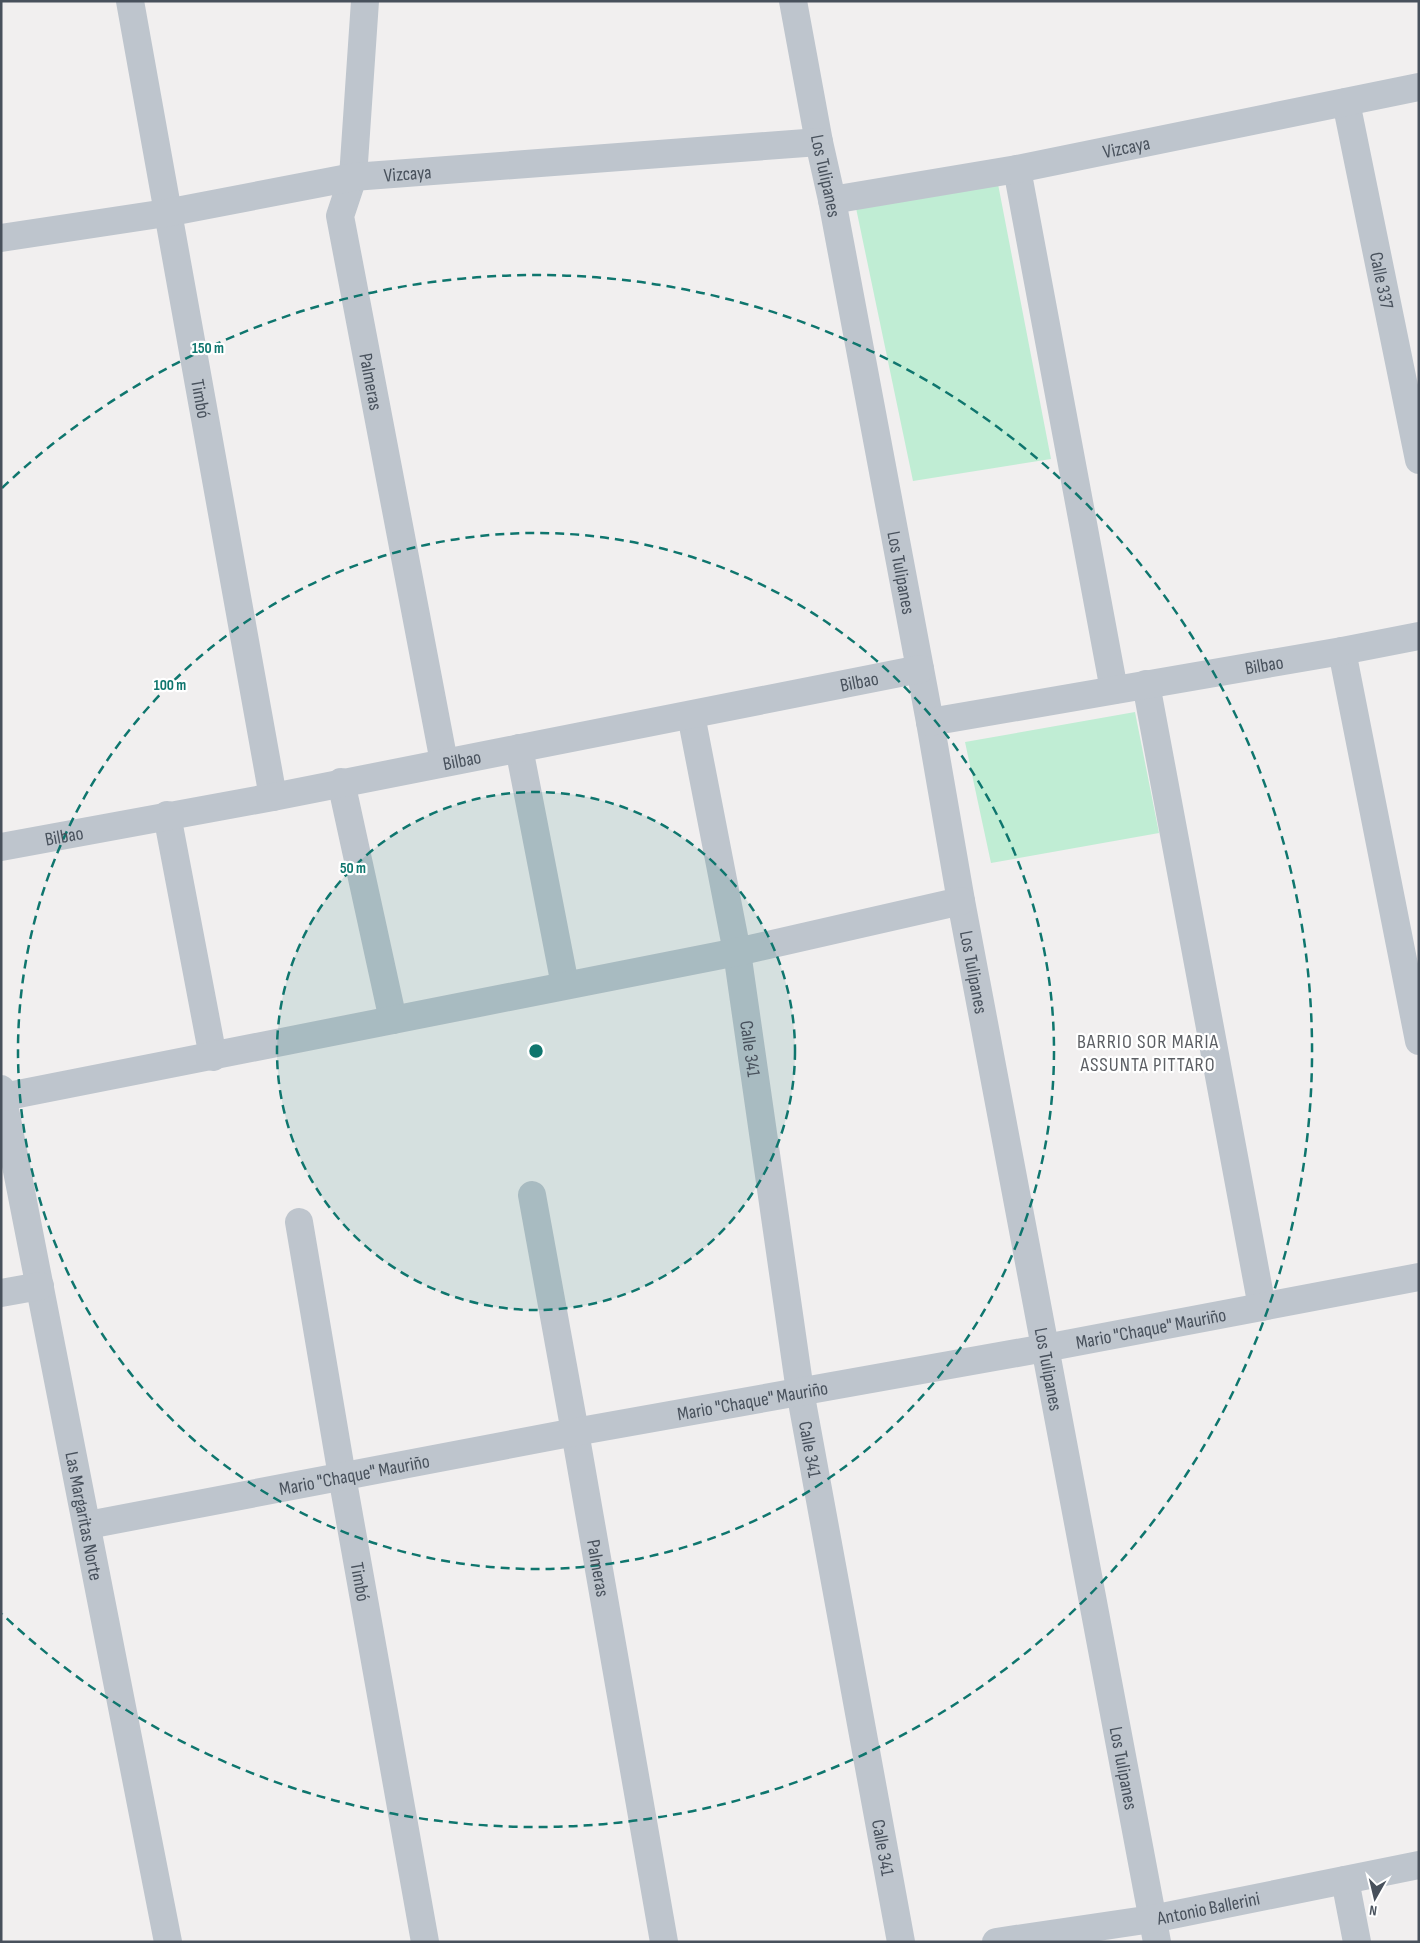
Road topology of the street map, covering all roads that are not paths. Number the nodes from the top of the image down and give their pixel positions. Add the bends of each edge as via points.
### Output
1 (130, 1) edge
2 (365, 1) edge
3 (792, 1) edge
4 (1419, 87) edge
5 (1346, 102) junction
6 (819, 142) junction
7 (1017, 169) junction
8 (353, 177) junction
9 (832, 200) junction
10 (166, 213) junction
11 (1, 238) edge
12 (1419, 460) edge
13 (1419, 636) edge
14 (1342, 652) junction
15 (920, 669) junction
16 (1146, 684) junction
17 (1114, 690) junction
18 (691, 715) junction
19 (930, 722) junction
20 (518, 748) junction
21 (444, 762) junction
22 (341, 782) junction
23 (273, 796) junction
24 (166, 815) junction
25 (1, 847) edge
26 (960, 901) junction
27 (737, 952) junction
28 (565, 985) junction
29 (393, 1020) junction
30 (1419, 1041) edge
31 (213, 1057) junction
32 (2, 1093) edge
33 (532, 1196) dead end
34 (299, 1222) dead end
35 (1419, 1277) edge
36 (40, 1286) junction
37 (1, 1294) edge
38 (1262, 1308) junction
39 (1045, 1348) junction
40 (800, 1391) junction
41 (575, 1432) junction
42 (342, 1476) junction
43 (88, 1525) junction
44 (1419, 1865) edge
45 (1345, 1880) junction
46 (1155, 1930) edge
47 (168, 1942) edge
48 (425, 1942) edge
49 (664, 1942) edge
50 (901, 1942) edge
51 (996, 1942) edge
52 (1357, 1942) edge

1 - 10 street, Timbó
2 - 8 street, Palmeras
3 - 6 street, Los Tulipanes
4 - 5 street, Vizcaya
5 - 7 street, Vizcaya
5 - 12 street, Calle 337
6 - 8 street, Vizcaya
6 - 9 street, Los Tulipanes
7 - 9 street, Vizcaya
7 - 17 street
8 - 10 street, Vizcaya
8 - 21 street, Palmeras via 340,216
9 - 15 street, Los Tulipanes
10 - 11 street, Vizcaya
10 - 23 street, Timbó
13 - 14 street, Bilbao
14 - 16 street, Bilbao
14 - 30 street
15 - 18 street, Bilbao
15 - 19 street, Los Tulipanes
16 - 17 street, Bilbao
16 - 38 street
17 - 19 street, Bilbao
18 - 20 street, Bilbao
18 - 27 street, Calle 341
19 - 26 street, Los Tulipanes
20 - 21 street, Bilbao
20 - 28 street
21 - 22 street, Bilbao
22 - 23 street, Bilbao
22 - 29 street
23 - 24 street, Bilbao
24 - 25 street, Bilbao
24 - 31 street
26 - 27 street
26 - 39 street, Los Tulipanes
27 - 28 street
27 - 40 street, Calle 341
28 - 29 street
29 - 31 street
31 - 32 street
32 - 36 street, Las Margaritas Norte
33 - 41 street, Palmeras
34 - 42 street, Timbó
35 - 38 street, Mario "Chaque" Mauriño
36 - 37 street
36 - 43 street, Las Margaritas Norte
38 - 39 street, Mario "Chaque" Mauriño
39 - 40 street, Mario "Chaque" Mauriño
39 - 46 street, Los Tulipanes
40 - 41 street, Mario "Chaque" Mauriño
40 - 50 street, Calle 341
41 - 42 street, Mario "Chaque" Mauriño
41 - 49 street, Palmeras
42 - 43 street, Mario "Chaque" Mauriño
42 - 48 street, Timbó
43 - 47 street, Las Margaritas Norte
44 - 45 street, Antonio Ballerini
45 - 46 street, Antonio Ballerini
45 - 52 street
46 - 51 street, Antonio Ballerini

